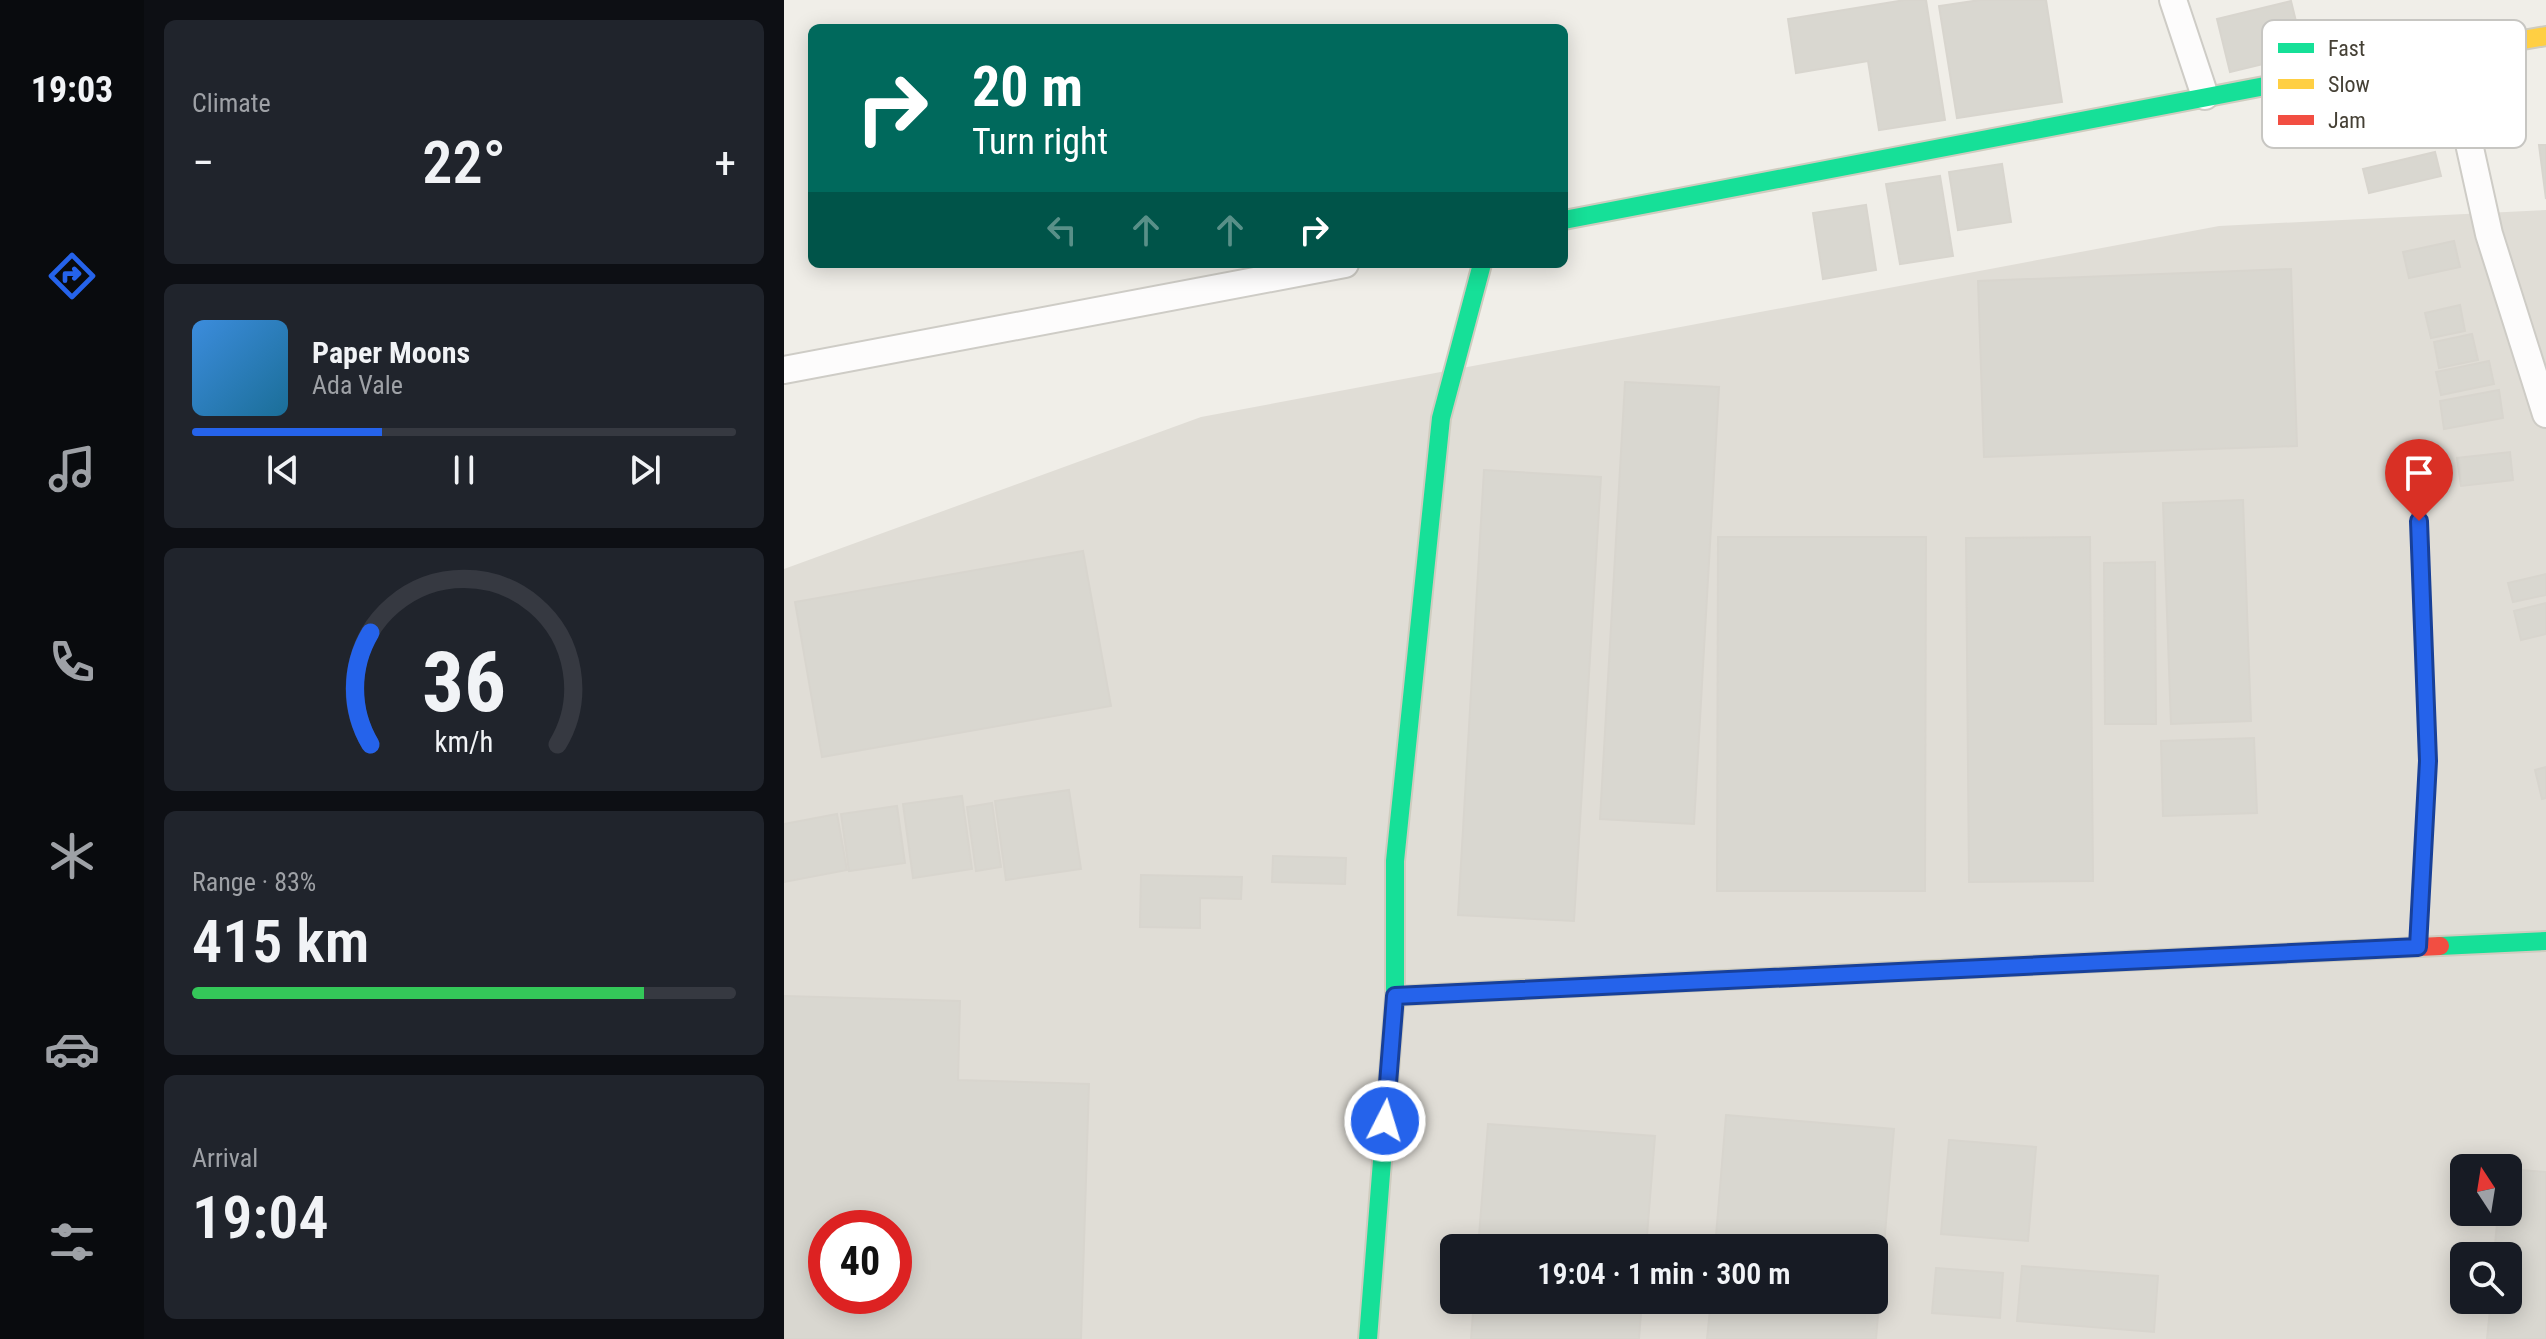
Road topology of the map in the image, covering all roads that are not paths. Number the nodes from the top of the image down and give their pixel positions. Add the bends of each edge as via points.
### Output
1 (2173, 0) edge
2 (2546, 36) edge
3 (2526, 40) edge
4 (2262, 86) edge
5 (2205, 96) junction
6 (2470, 148) edge
7 (1568, 219) edge
8 (1324, 268) edge
9 (1482, 268) edge
10 (784, 370) edge
11 (2546, 414) edge
12 (2418, 491) dead end
13 (2546, 941) edge
14 (2418, 947) junction
15 (1395, 996) junction
16 (1368, 1339) edge

1 - 5 street
2 - 3 street
4 - 5 street
5 - 7 street
6 - 11 street via 2489,234
8 - 10 street
9 - 15 street via 1441,418 1395,861
12 - 14 lane via 2428,761
13 - 14 street
14 - 15 street
15 - 16 street

